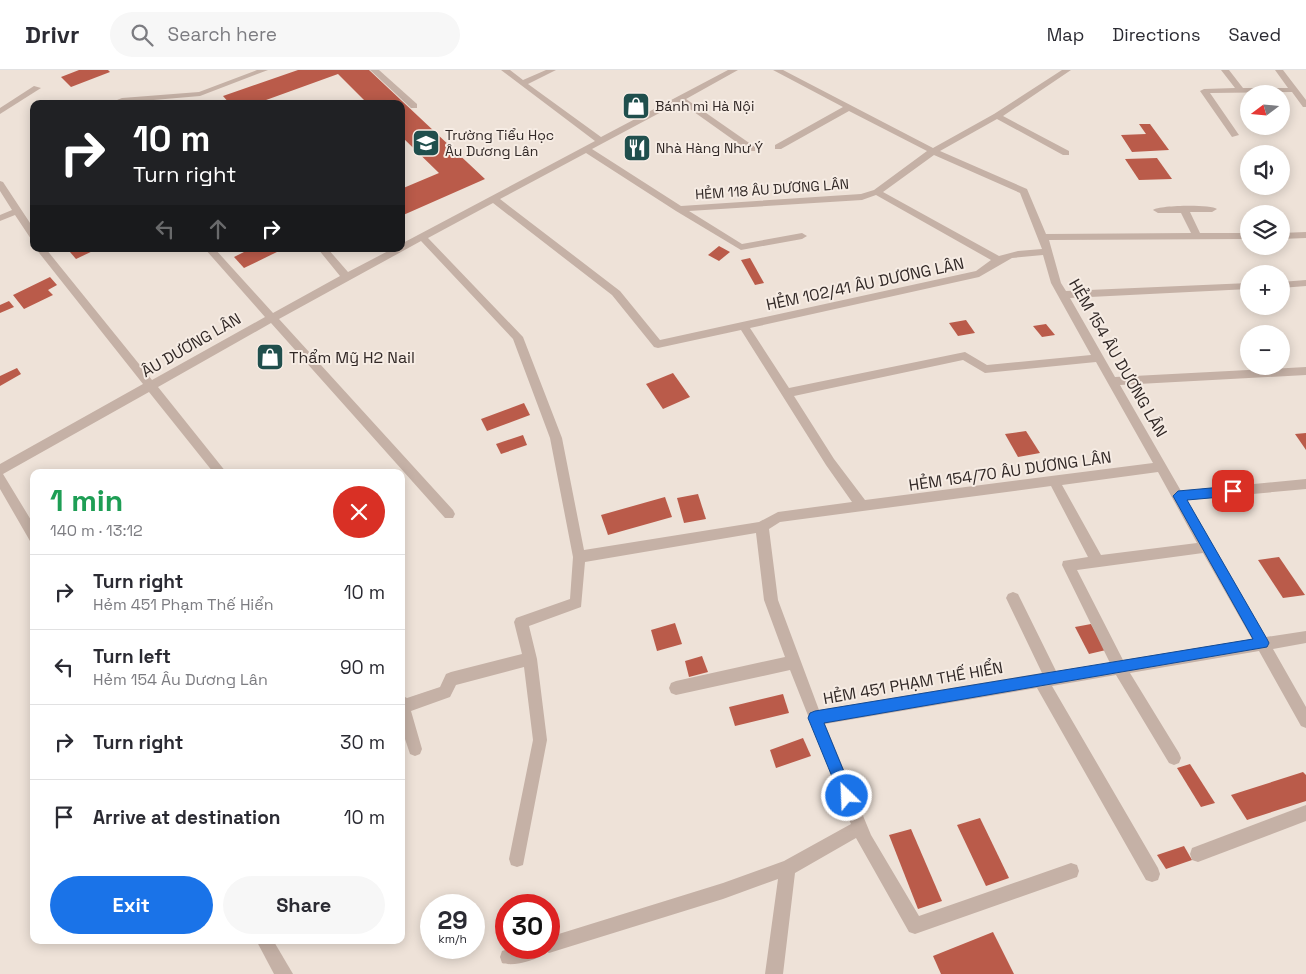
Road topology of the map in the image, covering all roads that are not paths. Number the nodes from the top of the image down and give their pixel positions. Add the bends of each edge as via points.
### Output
1 (264, 70) edge
2 (374, 70) edge
3 (505, 70) edge
4 (552, 70) edge
5 (734, 70) edge
6 (777, 70) edge
7 (1067, 70) edge
8 (1225, 70) edge
9 (1279, 70) edge
10 (523, 83) junction
11 (37, 88) dead end
12 (1240, 89) edge
13 (1240, 90) edge
14 (1290, 90) edge
15 (1294, 90) junction
16 (200, 94) junction
17 (680, 99) junction
18 (122, 100) edge
19 (205, 100) edge
20 (1306, 105) edge
21 (414, 106) dead end
22 (848, 108) junction
23 (0, 112) edge
24 (997, 116) junction
25 (1235, 135) dead end
26 (601, 141) junction
27 (778, 147) dead end
28 (586, 149) junction
29 (752, 149) dead end
30 (933, 151) junction
31 (1066, 153) dead end
32 (0, 184) edge
33 (877, 192) junction
34 (493, 198) junction
35 (1212, 208) dead end
36 (679, 209) junction
37 (1184, 209) junction
38 (1158, 210) dead end
39 (18, 211) junction
40 (0, 218) edge
41 (30, 230) edge
42 (1306, 235) edge
43 (802, 236) dead end
44 (1197, 236) junction
45 (1240, 236) edge
46 (1290, 236) edge
47 (422, 237) junction
48 (1044, 238) junction
49 (405, 246) edge
50 (44, 252) edge
51 (213, 252) edge
52 (325, 252) edge
53 (393, 252) edge
54 (1048, 252) junction
55 (997, 259) junction
56 (346, 277) junction
57 (1306, 283) edge
58 (1290, 284) edge
59 (1240, 286) edge
60 (1063, 295) junction
61 (272, 317) junction
62 (744, 326) junction
63 (1100, 358) junction
64 (1306, 371) edge
65 (1112, 381) junction
66 (151, 387) junction
67 (788, 393) junction
68 (1162, 467) junction
69 (218, 469) edge
70 (0, 470) edge
71 (0, 478) edge
72 (1054, 481) junction
73 (1306, 484) edge
74 (1178, 496) junction
75 (863, 507) junction
76 (449, 514) dead end
77 (762, 527) junction
78 (30, 530) edge
79 (1208, 547) junction
80 (579, 557) junction
81 (1097, 561) junction
82 (1013, 598) dead end
83 (1306, 637) edge
84 (1262, 643) junction
85 (530, 659) junction
86 (794, 662) junction
87 (1119, 667) junction
88 (1046, 678) junction
89 (676, 688) dead end
90 (405, 703) edge
91 (405, 712) edge
92 (815, 718) junction
93 (1306, 721) edge
94 (415, 749) dead end
95 (1174, 758) dead end
96 (1306, 813) edge
97 (860, 826) junction
98 (1198, 854) dead end
99 (517, 859) dead end
100 (788, 868) junction
101 (1071, 871) dead end
102 (1152, 874) dead end
103 (560, 941) edge
104 (266, 944) edge
105 (284, 974) edge
106 (774, 974) edge

1 - 16 street
2 - 21 street
3 - 10 street
4 - 10 street
5 - 17 street, ÂU DƯƠNG LÂN
6 - 22 street, HẺM 154 ÂU DƯƠNG LÂN
7 - 24 street, HẺM 118 ÂU DƯƠNG LÂN
8 - 12 street
9 - 15 street
10 - 26 street
11 - 23 street
13 - 25 street via 1204,91
14 - 15 street
15 - 20 street
16 - 18 street
16 - 19 street
17 - 26 street, ÂU DƯƠNG LÂN
17 - 29 street
22 - 27 street
22 - 30 street, HẺM 154 ÂU DƯƠNG LÂN
24 - 30 street, HẺM 118 ÂU DƯƠNG LÂN
24 - 31 street
26 - 28 street, ÂU DƯƠNG LÂN
28 - 34 street, ÂU DƯƠNG LÂN
28 - 36 street, HẺM 118 ÂU DƯƠNG LÂN
30 - 33 street, HẺM 118 ÂU DƯƠNG LÂN
30 - 48 street, HẺM 154 ÂU DƯƠNG LÂN via 1024,191
32 - 39 street
33 - 36 street, HẺM 118 ÂU DƯƠNG LÂN via 862,197
33 - 55 street
34 - 47 street, ÂU DƯƠNG LÂN
34 - 62 street, HẺM 102/41 ÂU DƯƠNG LÂN via 616,293 658,344
35 - 37 street
36 - 43 street via 741,247
37 - 38 street
37 - 44 street
39 - 40 street
39 - 41 street
42 - 46 street
44 - 45 street
44 - 48 street
47 - 49 street, ÂU DƯƠNG LÂN
47 - 80 street via 518,337 556,438
48 - 54 street, HẺM 154 ÂU DƯƠNG LÂN
50 - 66 street
51 - 61 street
52 - 56 street
53 - 56 street, ÂU DƯƠNG LÂN
54 - 55 street, HẺM 102/41 ÂU DƯƠNG LÂN
54 - 60 street, HẺM 154 ÂU DƯƠNG LÂN via 1056,283
55 - 62 street, HẺM 102/41 ÂU DƯƠNG LÂN via 978,274
56 - 61 street, ÂU DƯƠNG LÂN
57 - 58 street
59 - 60 street
60 - 63 street, HẺM 154 ÂU DƯƠNG LÂN
61 - 66 street, ÂU DƯƠNG LÂN
61 - 76 street
62 - 67 street
63 - 65 street, HẺM 154 ÂU DƯƠNG LÂN
63 - 67 street via 985,369 965,356
64 - 65 street
65 - 68 street, HẺM 154 ÂU DƯƠNG LÂN
66 - 69 street
66 - 70 street, ÂU DƯƠNG LÂN
67 - 75 street via 830,462
68 - 72 street, HẺM 154/70 ÂU DƯƠNG LÂN
68 - 74 street, HẺM 154 ÂU DƯƠNG LÂN
71 - 78 street
72 - 75 street, HẺM 154/70 ÂU DƯƠNG LÂN
72 - 81 street
73 - 74 street
74 - 79 street, HẺM 154 ÂU DƯƠNG LÂN
75 - 77 street, HẺM 154/70 ÂU DƯƠNG LÂN via 778,517
77 - 80 street, HẺM 154/70 ÂU DƯƠNG LÂN
77 - 86 street via 771,600
79 - 81 street
79 - 84 street, HẺM 154 ÂU DƯƠNG LÂN
80 - 85 street via 576,603 521,622
81 - 87 street via 1068,565
82 - 88 street
83 - 84 street, HẺM 451 PHẠM THẾ HIỂN
84 - 87 street, HẺM 451 PHẠM THẾ HIỂN
84 - 93 street, HẺM 154 ÂU DƯƠNG LÂN
85 - 90 street via 452,679 445,692
85 - 99 street via 540,740
86 - 89 street
86 - 92 street
87 - 88 street, HẺM 451 PHẠM THẾ HIỂN
87 - 95 street
88 - 92 street, HẺM 451 PHẠM THẾ HIỂN
88 - 102 street
91 - 94 street
92 - 97 street, HẺM 451 PHẠM THẾ HIỂN
96 - 98 street
97 - 100 street
97 - 101 street, HẺM 451 PHẠM THẾ HIỂN via 864,839 915,926
100 - 103 street
100 - 106 street
104 - 105 street

